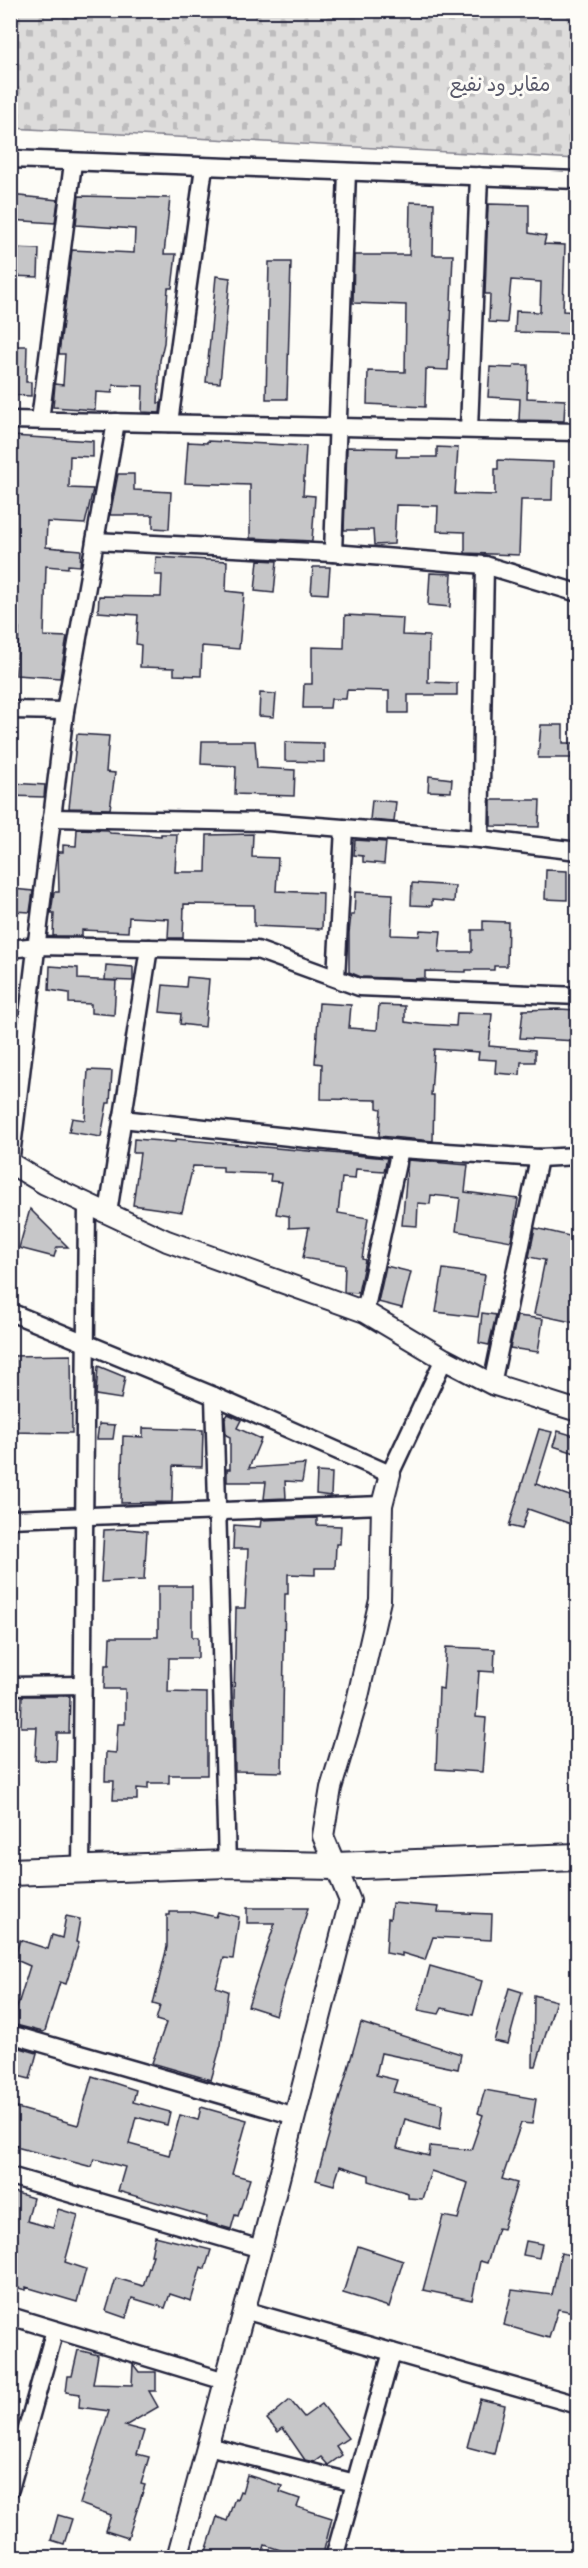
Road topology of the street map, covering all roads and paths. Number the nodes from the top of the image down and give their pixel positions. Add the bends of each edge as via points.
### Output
1 (10, 159) edge
2 (73, 163) junction
3 (204, 167) junction
4 (347, 172) junction
5 (480, 176) junction
6 (578, 180) edge
7 (10, 420) edge
8 (40, 420) junction
9 (116, 422) junction
10 (169, 423) junction
11 (338, 427) junction
12 (469, 429) junction
13 (578, 432) edge
14 (95, 541) junction
15 (333, 553) junction
16 (485, 565) junction
17 (578, 593) edge
18 (10, 710) edge
19 (64, 711) junction
20 (52, 818) junction
21 (344, 828) junction
22 (480, 839) junction
23 (578, 851) edge
24 (37, 946) junction
25 (149, 948) junction
26 (10, 949) edge
27 (336, 978) junction
28 (578, 996) edge
29 (122, 1119) junction
30 (400, 1149) junction
31 (578, 1156) edge
32 (539, 1158) junction
33 (11, 1163) edge
34 (87, 1204) junction
35 (108, 1213) junction
36 (10, 1312) edge
37 (365, 1312) junction
38 (86, 1343) junction
39 (444, 1359) junction
40 (492, 1384) junction
41 (214, 1396) junction
42 (578, 1411) edge
43 (390, 1474) junction
44 (382, 1505) junction
45 (216, 1511) junction
46 (84, 1518) junction
47 (10, 1519) edge
48 (83, 1685) junction
49 (10, 1686) edge
50 (578, 1857) edge
51 (227, 1864) junction
52 (334, 1866) junction
53 (81, 1870) junction
54 (10, 1872) edge
55 (10, 2034) edge
56 (295, 2116) junction
57 (10, 2176) edge
58 (261, 2249) junction
59 (244, 2310) junction
60 (10, 2316) edge
61 (55, 2330) junction
62 (392, 2352) junction
63 (225, 2381) junction
64 (578, 2405) edge
65 (208, 2446) junction
66 (15, 2458) edge
67 (355, 2483) junction
68 (10, 2489) edge
69 (177, 2558) edge
70 (334, 2558) edge

1 - 2 street
2 - 3 street
2 - 8 street
3 - 4 street
3 - 10 street
4 - 5 street
4 - 11 street
5 - 6 street
5 - 12 street
7 - 8 street
8 - 9 street
9 - 10 street
9 - 14 street
10 - 11 street
11 - 12 street
11 - 15 street
12 - 13 street
14 - 15 street
14 - 19 street
15 - 16 street
16 - 17 street
16 - 22 street
18 - 19 street
19 - 20 street
20 - 21 street via 268,822
20 - 24 street
21 - 22 street
21 - 27 street
22 - 23 street
24 - 25 street
24 - 26 street
24 - 33 street
25 - 27 street via 256,950
25 - 29 street
27 - 28 street via 359,987
29 - 30 street
29 - 35 street
30 - 32 street
30 - 37 street
31 - 32 street
32 - 40 street
33 - 34 street
34 - 35 street
34 - 38 street
35 - 37 street via 167,1240
36 - 38 street
37 - 39 street
38 - 41 street
38 - 46 street
39 - 40 street
39 - 43 street
40 - 42 street
41 - 43 street
41 - 45 street
43 - 44 street
44 - 45 street
44 - 52 street via 380,1600 323,1836
45 - 46 street
45 - 51 street
46 - 47 street
46 - 48 street
48 - 49 street
48 - 53 street
50 - 52 main road
51 - 52 main road
51 - 53 main road
52 - 56 street via 350,1901
53 - 54 main road
55 - 56 street
56 - 58 street
57 - 58 street
58 - 59 street
59 - 62 street
59 - 63 street
60 - 61 street
61 - 63 street
61 - 66 street
62 - 64 street
62 - 67 street
63 - 65 street
65 - 67 street
65 - 69 street
66 - 68 street
67 - 70 street

